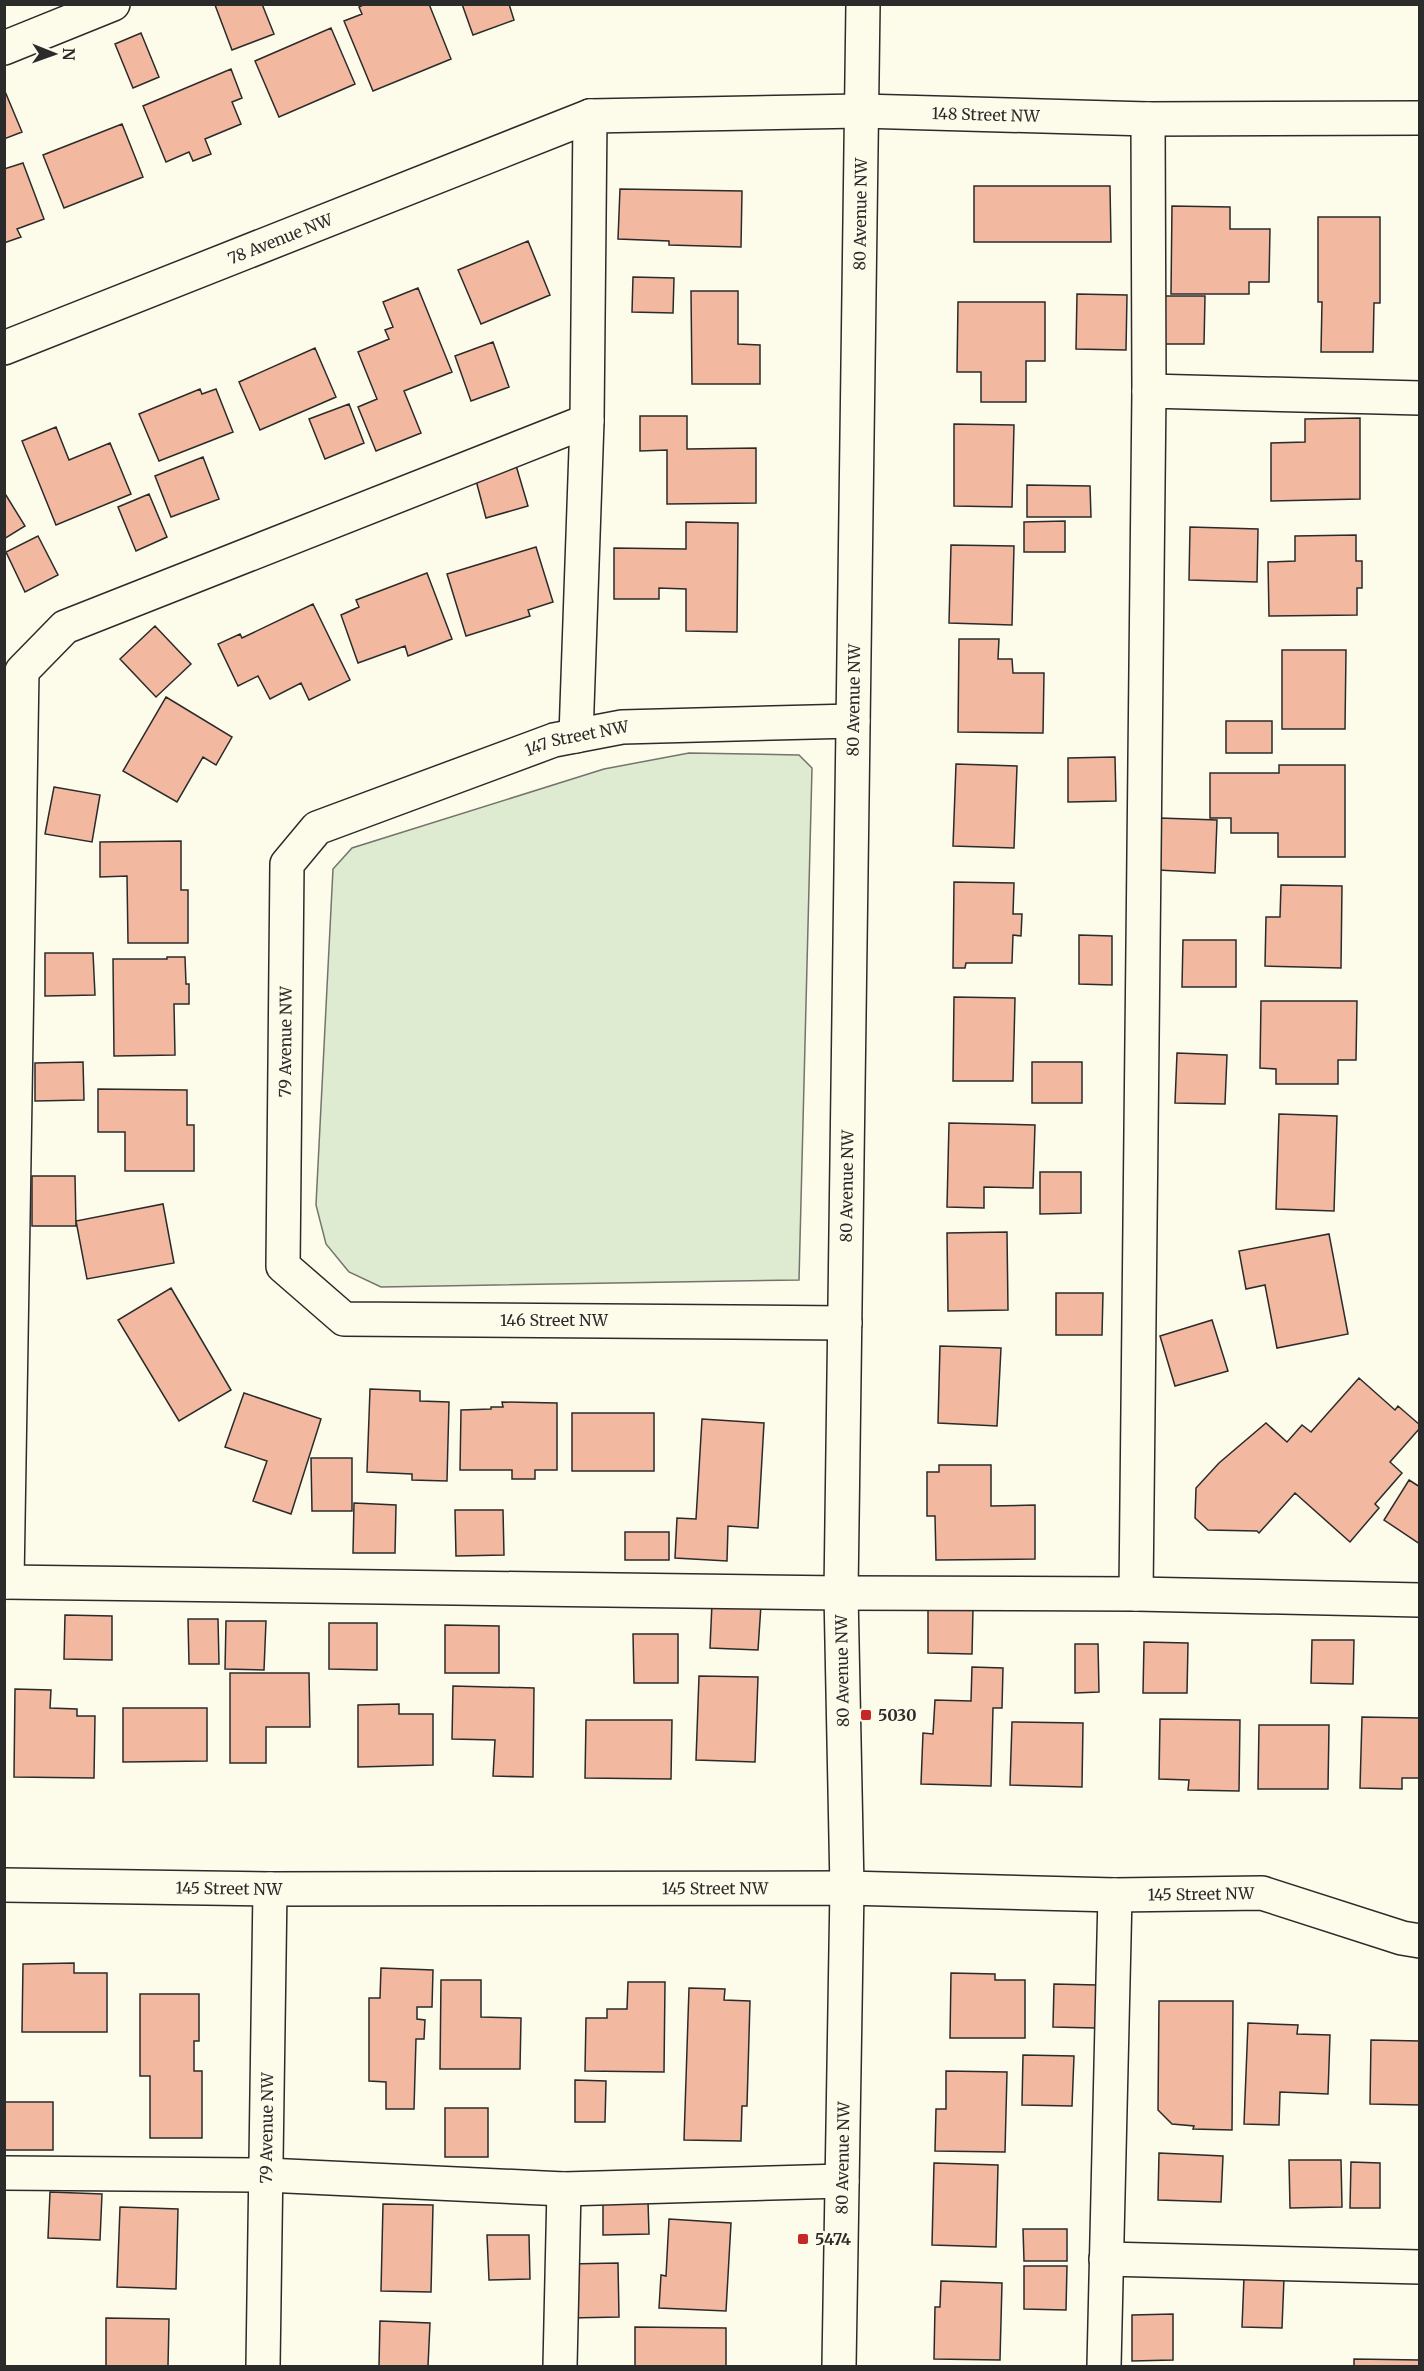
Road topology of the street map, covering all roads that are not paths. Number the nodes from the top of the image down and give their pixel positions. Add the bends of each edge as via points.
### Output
1 (113, 4) edge
2 (862, 4) edge
3 (4, 48) edge
4 (861, 111) junction
5 (590, 116) junction
6 (1419, 118) edge
7 (1148, 119) junction
8 (555, 129) joint
9 (4, 348) edge
10 (1149, 391) junction
11 (1419, 399) edge
12 (587, 421) junction
13 (853, 721) junction
14 (576, 736) junction
15 (317, 828) joint
16 (283, 1266) joint
17 (845, 1323) junction
18 (6, 1582) edge
19 (841, 1593) junction
20 (1136, 1594) junction
21 (1419, 1600) edge
22 (4, 1885) edge
23 (848, 1888) junction
24 (270, 1889) junction
25 (1114, 1895) junction
26 (1419, 1941) edge
27 (4, 2173) edge
28 (266, 2175) junction
29 (842, 2181) junction
30 (564, 2189) junction
31 (1106, 2259) junction
32 (1419, 2267) edge
33 (263, 2367) edge
34 (560, 2367) edge
35 (839, 2367) edge
36 (1104, 2367) edge

1 - 3 street
2 - 4 street, 80 Avenue NW
4 - 5 street, 148 Street NW
4 - 7 street, 148 Street NW
4 - 13 street, 80 Avenue NW
5 - 8 street, 148 Street NW
5 - 12 street
6 - 7 street, 148 Street NW
7 - 10 street
8 - 9 street, 78 Avenue NW
10 - 11 street
10 - 20 street
12 - 14 street
12 - 18 street via 65,627 22,671
13 - 14 street, 147 Street NW via 622,727
13 - 17 street, 80 Avenue NW
14 - 15 street, 147 Street NW via 554,740
15 - 16 street, 79 Avenue NW via 288,864
16 - 17 street, 146 Street NW via 344,1319
17 - 19 street, 80 Avenue NW
18 - 19 street
19 - 20 street
19 - 23 street, 80 Avenue NW
20 - 21 street
22 - 24 street, 145 Street NW
23 - 24 street, 145 Street NW
23 - 25 street, 145 Street NW
23 - 29 street, 80 Avenue NW
24 - 28 street, 79 Avenue NW
25 - 26 street, 145 Street NW via 1262,1893
25 - 31 street
27 - 28 street
28 - 30 street
28 - 33 street, 79 Avenue NW
29 - 30 street
29 - 35 street, 80 Avenue NW
30 - 34 street
31 - 32 street
31 - 36 street

